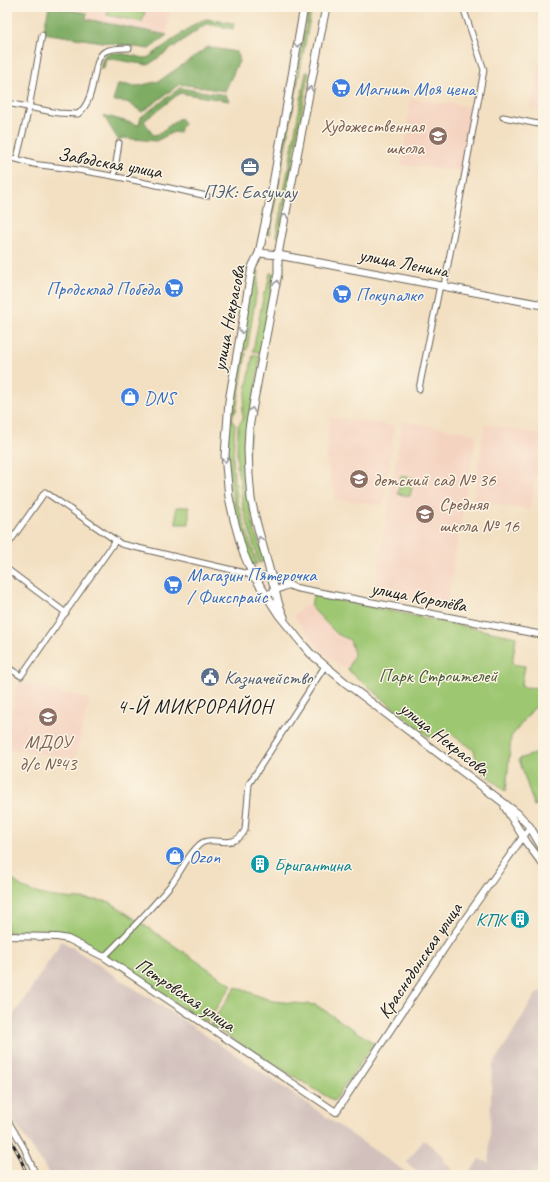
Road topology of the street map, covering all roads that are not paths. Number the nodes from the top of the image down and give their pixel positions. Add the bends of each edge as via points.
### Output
1 (304, 7) edge
2 (326, 7) edge
3 (463, 7) edge
4 (42, 35) dead end
5 (128, 48) dead end
6 (7, 103) edge
7 (29, 108) junction
8 (503, 117) dead end
9 (543, 125) edge
10 (119, 143) dead end
11 (7, 158) edge
12 (17, 158) junction
13 (114, 176) junction
14 (207, 196) dead end
15 (259, 252) junction
16 (278, 255) junction
17 (442, 286) junction
18 (543, 305) edge
19 (419, 389) dead end
20 (116, 540) junction
21 (7, 546) edge
22 (7, 569) edge
23 (271, 576) junction
24 (257, 581) junction
25 (289, 585) junction
26 (276, 591) junction
27 (265, 595) junction
28 (66, 613) junction
29 (288, 625) junction
30 (543, 635) edge
31 (325, 666) junction
32 (7, 667) edge
33 (502, 802) junction
34 (530, 827) junction
35 (523, 836) junction
36 (543, 849) edge
37 (543, 864) edge
38 (7, 936) edge
39 (104, 957) junction
40 (336, 1112) joint
41 (7, 1119) edge
42 (36, 1175) edge

1 -> 15 main road, улица Некрасова
16 -> 2 main road, улица Некрасова
3 - 17 street via 484,70
4 - 7 street
5 - 7 street via 104,52 99,59 91,94 78,114
6 - 7 street
7 - 12 street
8 - 9 street
10 - 13 street
11 - 12 street, Заводская улица
12 - 13 street, Заводская улица via 37,165
13 - 14 street, Заводская улица
15 - 16 main road, улица Ленина
15 -> 24 main road, улица Некрасова via 252,268 229,401 225,455 234,520 249,567
16 - 17 main road, улица Ленина
23 -> 16 main road, улица Некрасова via 251,499 248,449 249,428 278,273
17 - 18 main road, улица Ленина
17 - 19 street via 432,320
20 - 21 street via 45,492
20 - 24 street via 121,544 248,574
20 - 28 street
22 - 28 street
23 - 24 street via 263,576
23 - 25 street, улица Королёва
23 - 26 main road, улица Некрасова
24 - 27 main road, улица Некрасова
25 - 26 street
25 - 30 street, улица Королёва
26 - 27 street
26 - 29 main road, улица Некрасова
27 - 29 main road, улица Некрасова
28 - 32 street via 21,676
29 - 31 main road, улица Некрасова via 304,646
31 - 33 main road, улица Некрасова
31 - 39 street via 249,784 245,830 242,836 236,841 205,841 198,845 179,874 141,920
33 - 34 main road, улица Некрасова
33 - 35 main road
34 - 35 street, Краснодонская улица
34 - 36 main road, улица Некрасова
35 - 37 main road
35 - 40 street, Краснодонская улица via 446,946
38 - 39 street, Петровская улица via 68,939
39 - 40 street, Петровская улица
41 - 42 street

